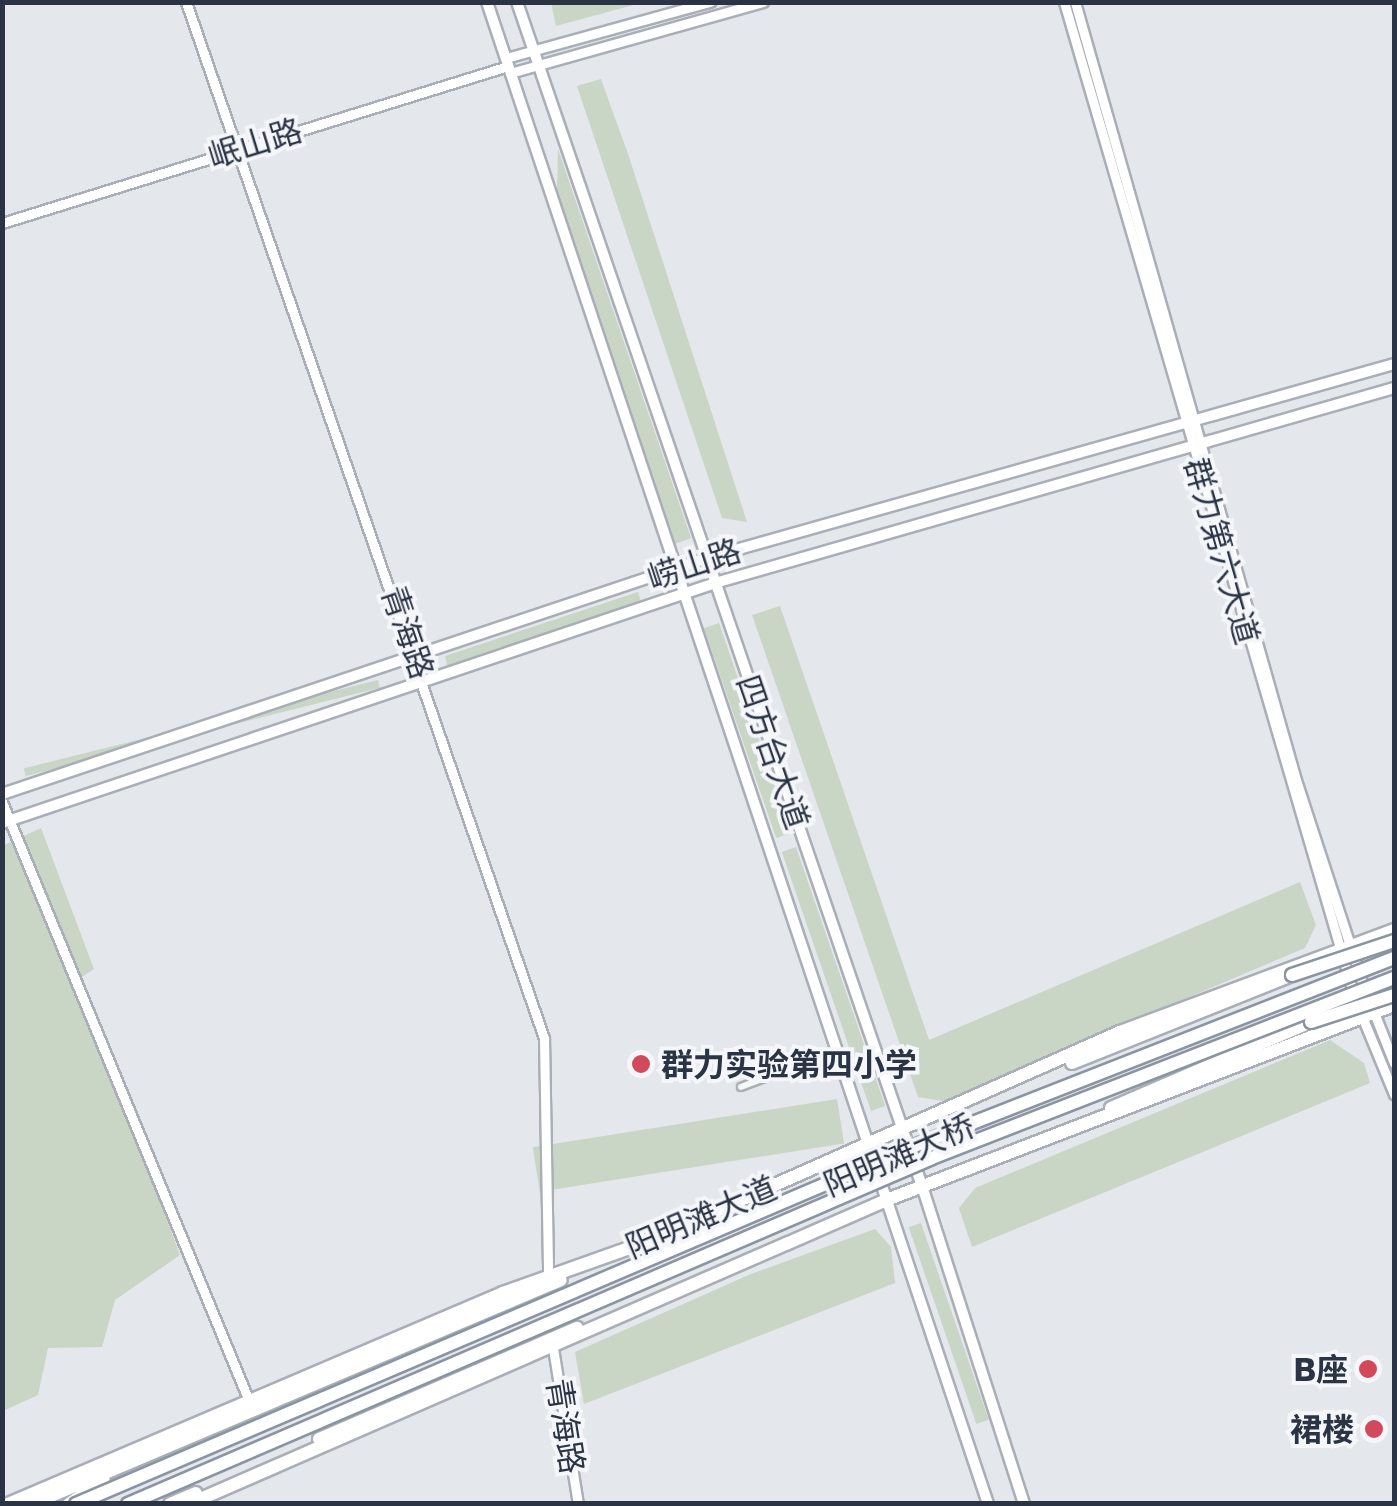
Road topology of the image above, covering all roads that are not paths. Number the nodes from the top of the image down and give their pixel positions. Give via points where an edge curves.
1 (186, 2) edge
2 (487, 2) edge
3 (517, 2) edge
4 (710, 2) edge
5 (763, 2) edge
6 (1064, 2) edge
7 (1075, 2) edge
8 (533, 50) junction
9 (538, 63) junction
10 (508, 66) junction
11 (240, 147) junction
12 (2, 223) edge
13 (1394, 364) edge
14 (1394, 388) edge
15 (1190, 422) junction
16 (1196, 444) junction
17 (706, 558) junction
18 (676, 569) junction
19 (715, 583) junction
20 (686, 596) junction
21 (417, 656) junction
22 (426, 685) junction
23 (2, 794) edge
24 (2, 802) edge
25 (6, 822) edge
26 (1394, 930) edge
27 (1394, 941) edge
28 (1342, 946) junction
29 (1394, 958) edge
30 (1394, 978) edge
31 (1394, 995) edge
32 (1394, 1005) edge
33 (1367, 1013) junction
34 (839, 1049) junction
35 (1394, 1063) edge
36 (741, 1087) dead end
37 (1394, 1094) edge
38 (985, 1096) junction
39 (1069, 1127) junction
40 (903, 1131) junction
41 (871, 1144) junction
42 (922, 1186) junction
43 (889, 1198) junction
44 (646, 1242) junction
45 (548, 1276) junction
46 (670, 1293) junction
47 (553, 1348) junction
48 (250, 1401) junction
49 (131, 1462) junction
50 (8, 1504) edge
51 (32, 1504) edge
52 (72, 1504) edge
53 (128, 1504) edge
54 (170, 1504) edge
55 (189, 1504) edge
56 (578, 1504) edge
57 (988, 1504) edge
58 (1024, 1504) edge

1 - 11 street, 青海路
2 - 10 main road, 四方台大道
3 - 8 main road, 四方台大道
4 - 8 street, 岷山路
5 - 9 street, 岷山路
6 - 15 street, 群力第六大道
7 - 15 street, 群力第六大道
8 - 9 main road, 四方台大道
8 - 10 street, 岷山路
9 - 10 street, 岷山路
9 - 17 main road, 四方台大道
10 - 11 street, 岷山路
10 - 18 main road, 四方台大道
11 - 12 street, 岷山路
11 - 21 street, 青海路
13 - 15 main road, 崂山路
14 - 16 main road, 崂山路
15 - 16 street, 群力第六大道
15 - 17 main road, 崂山路
16 - 19 main road, 崂山路
16 - 28 street, 群力第六大道
17 - 18 main road, 崂山路
17 - 19 main road, 四方台大道
18 - 20 main road, 四方台大道
18 - 21 main road, 崂山路
19 - 20 main road, 崂山路
19 - 40 main road, 四方台大道
20 - 22 main road, 崂山路
20 - 34 main road, 四方台大道
21 - 22 street, 青海路
21 - 23 main road, 崂山路
22 - 25 main road, 崂山路
22 - 45 street, 青海路 via 544,1038
24 - 25 street
25 - 48 street
26 - 28 highway, 阳明滩大道
27 - 38 highway, bridge
28 - 33 street, 群力第六大道
28 - 38 highway, 阳明滩大道 via 1120,1032
29 - 52 highway, 阳明滩大桥, bridge via 924,1142
30 - 53 highway, 阳明滩大桥, bridge via 932,1158
31 - 39 highway, bridge via 1311,1022
32 - 33 highway, 阳明滩大道
33 - 35 street, 群力第六大道
33 - 37 street, 群力第六大道
33 - 39 highway, 阳明滩大道 via 1148,1104
34 - 36 street
34 - 41 main road, 四方台大道
38 - 40 highway, 阳明滩大道
39 - 42 highway, 阳明滩大道
40 - 41 highway, 阳明滩大道
40 - 42 main road, 四方台大道
41 - 43 main road, 四方台大道
41 - 44 highway, 阳明滩大道
42 - 43 highway, 阳明滩大道
42 - 58 main road, 四方台大道
43 - 46 highway, 阳明滩大道
43 - 57 main road, 四方台大道
44 - 45 highway, 阳明滩大道
44 - 49 highway
45 - 48 highway, 阳明滩大道
46 - 47 highway, 阳明滩大道
46 - 54 highway
47 - 55 highway, 阳明滩大道
47 - 56 street, 青海路
48 - 50 highway, 阳明滩大道
49 - 51 highway
49 - 52 highway

